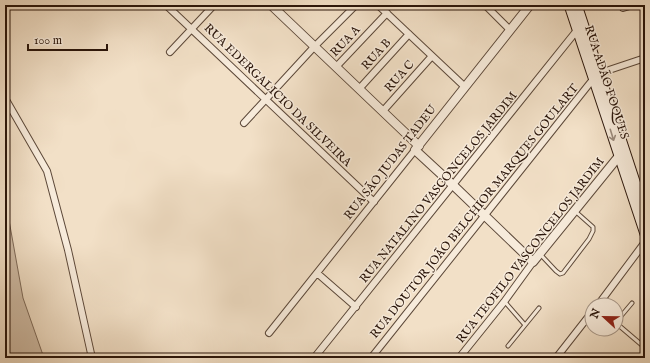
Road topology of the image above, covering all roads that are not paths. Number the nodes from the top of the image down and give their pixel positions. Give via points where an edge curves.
1 (166, 5) edge
2 (214, 5) edge
3 (271, 5) edge
4 (356, 5) edge
5 (378, 5) edge
6 (485, 5) edge
7 (530, 5) edge
8 (570, 5) edge
9 (577, 5) edge
10 (633, 5) edge
11 (623, 8) dead end
12 (387, 13) junction
13 (192, 29) junction
14 (578, 29) junction
15 (510, 30) junction
16 (409, 34) junction
17 (314, 47) junction
18 (170, 52) dead end
19 (432, 56) junction
20 (645, 58) edge
21 (336, 67) junction
22 (597, 76) junction
23 (465, 87) junction
24 (359, 89) junction
25 (5, 98) edge
26 (266, 100) junction
27 (383, 111) junction
28 (244, 123) dead end
29 (417, 148) junction
30 (619, 156) junction
31 (454, 186) junction
32 (374, 202) junction
33 (575, 211) junction
34 (645, 212) edge
35 (485, 215) junction
36 (645, 234) edge
37 (645, 242) edge
38 (540, 254) junction
39 (533, 262) junction
40 (317, 273) junction
41 (604, 297) edge
42 (504, 302) junction
43 (632, 303) dead end
44 (356, 307) junction
45 (539, 308) dead end
46 (624, 313) edge
47 (584, 322) edge
48 (525, 324) junction
49 (624, 330) edge
50 (269, 334) dead end
51 (508, 346) dead end
52 (92, 358) edge
53 (314, 358) edge
54 (371, 358) edge
55 (459, 358) edge
56 (556, 358) edge
57 (639, 358) edge

1 - 13 street, RUA EDERGALICIO DA SILVEIRA
2 - 13 street
3 - 17 street
4 - 17 street
5 - 12 street
6 - 15 street
7 - 15 street, RUA SÃO JUDAS TADEU
8 - 14 main road, RUA ADÃO FOQUES
9 - 22 main road, RUA ADÃO FOQUES
10 - 11 street
12 - 16 street
12 - 21 street, RUA A
13 - 18 street
13 - 26 street, RUA EDERGALICIO DA SILVEIRA
14 - 22 main road, RUA ADÃO FOQUES
14 - 31 street, RUA NATALINO VASCONCELOS JARDIM
15 - 23 street, RUA SÃO JUDAS TADEU
16 - 19 street
16 - 24 street, RUA B
17 - 21 street
17 - 26 street
19 - 23 street
19 - 27 street, RUA C
20 - 22 street
21 - 24 street
22 -> 30 main road, RUA ADÃO FOQUES
22 - 34 main road, RUA ADÃO FOQUES
22 - 35 street, RUA DOUTOR JOÃO BELCHIOR MARQUES GOULART
23 - 29 street, RUA SÃO JUDAS TADEU
24 - 27 street
25 - 52 street via 47,171
26 - 28 street
26 - 32 street, RUA EDERGALICIO DA SILVEIRA
27 - 29 street
29 - 31 street
29 - 32 street, RUA SÃO JUDAS TADEU
30 - 33 street, RUA TEOFILO VASCONCELOS JARDIM
30 - 36 main road, RUA ADÃO FOQUES
31 - 35 street
31 - 44 street, RUA NATALINO VASCONCELOS JARDIM
32 - 40 street, RUA SÃO JUDAS TADEU
33 - 38 street, RUA TEOFILO VASCONCELOS JARDIM
33 - 38 lane via 593,227 593,231 563,272 560,274 556,271
35 - 39 street
35 - 54 street, RUA DOUTOR JOÃO BELCHIOR MARQUES GOULART
37 - 41 street
38 - 39 street, RUA TEOFILO VASCONCELOS JARDIM
39 - 42 street, RUA TEOFILO VASCONCELOS JARDIM
40 - 44 street
40 - 50 street, RUA SÃO JUDAS TADEU
42 - 48 lane
42 - 55 street, RUA TEOFILO VASCONCELOS JARDIM
43 - 46 lane
44 - 53 street, RUA NATALINO VASCONCELOS JARDIM
45 - 48 lane
47 - 56 street
48 - 51 lane
49 - 57 lane via 643,346 644,352

